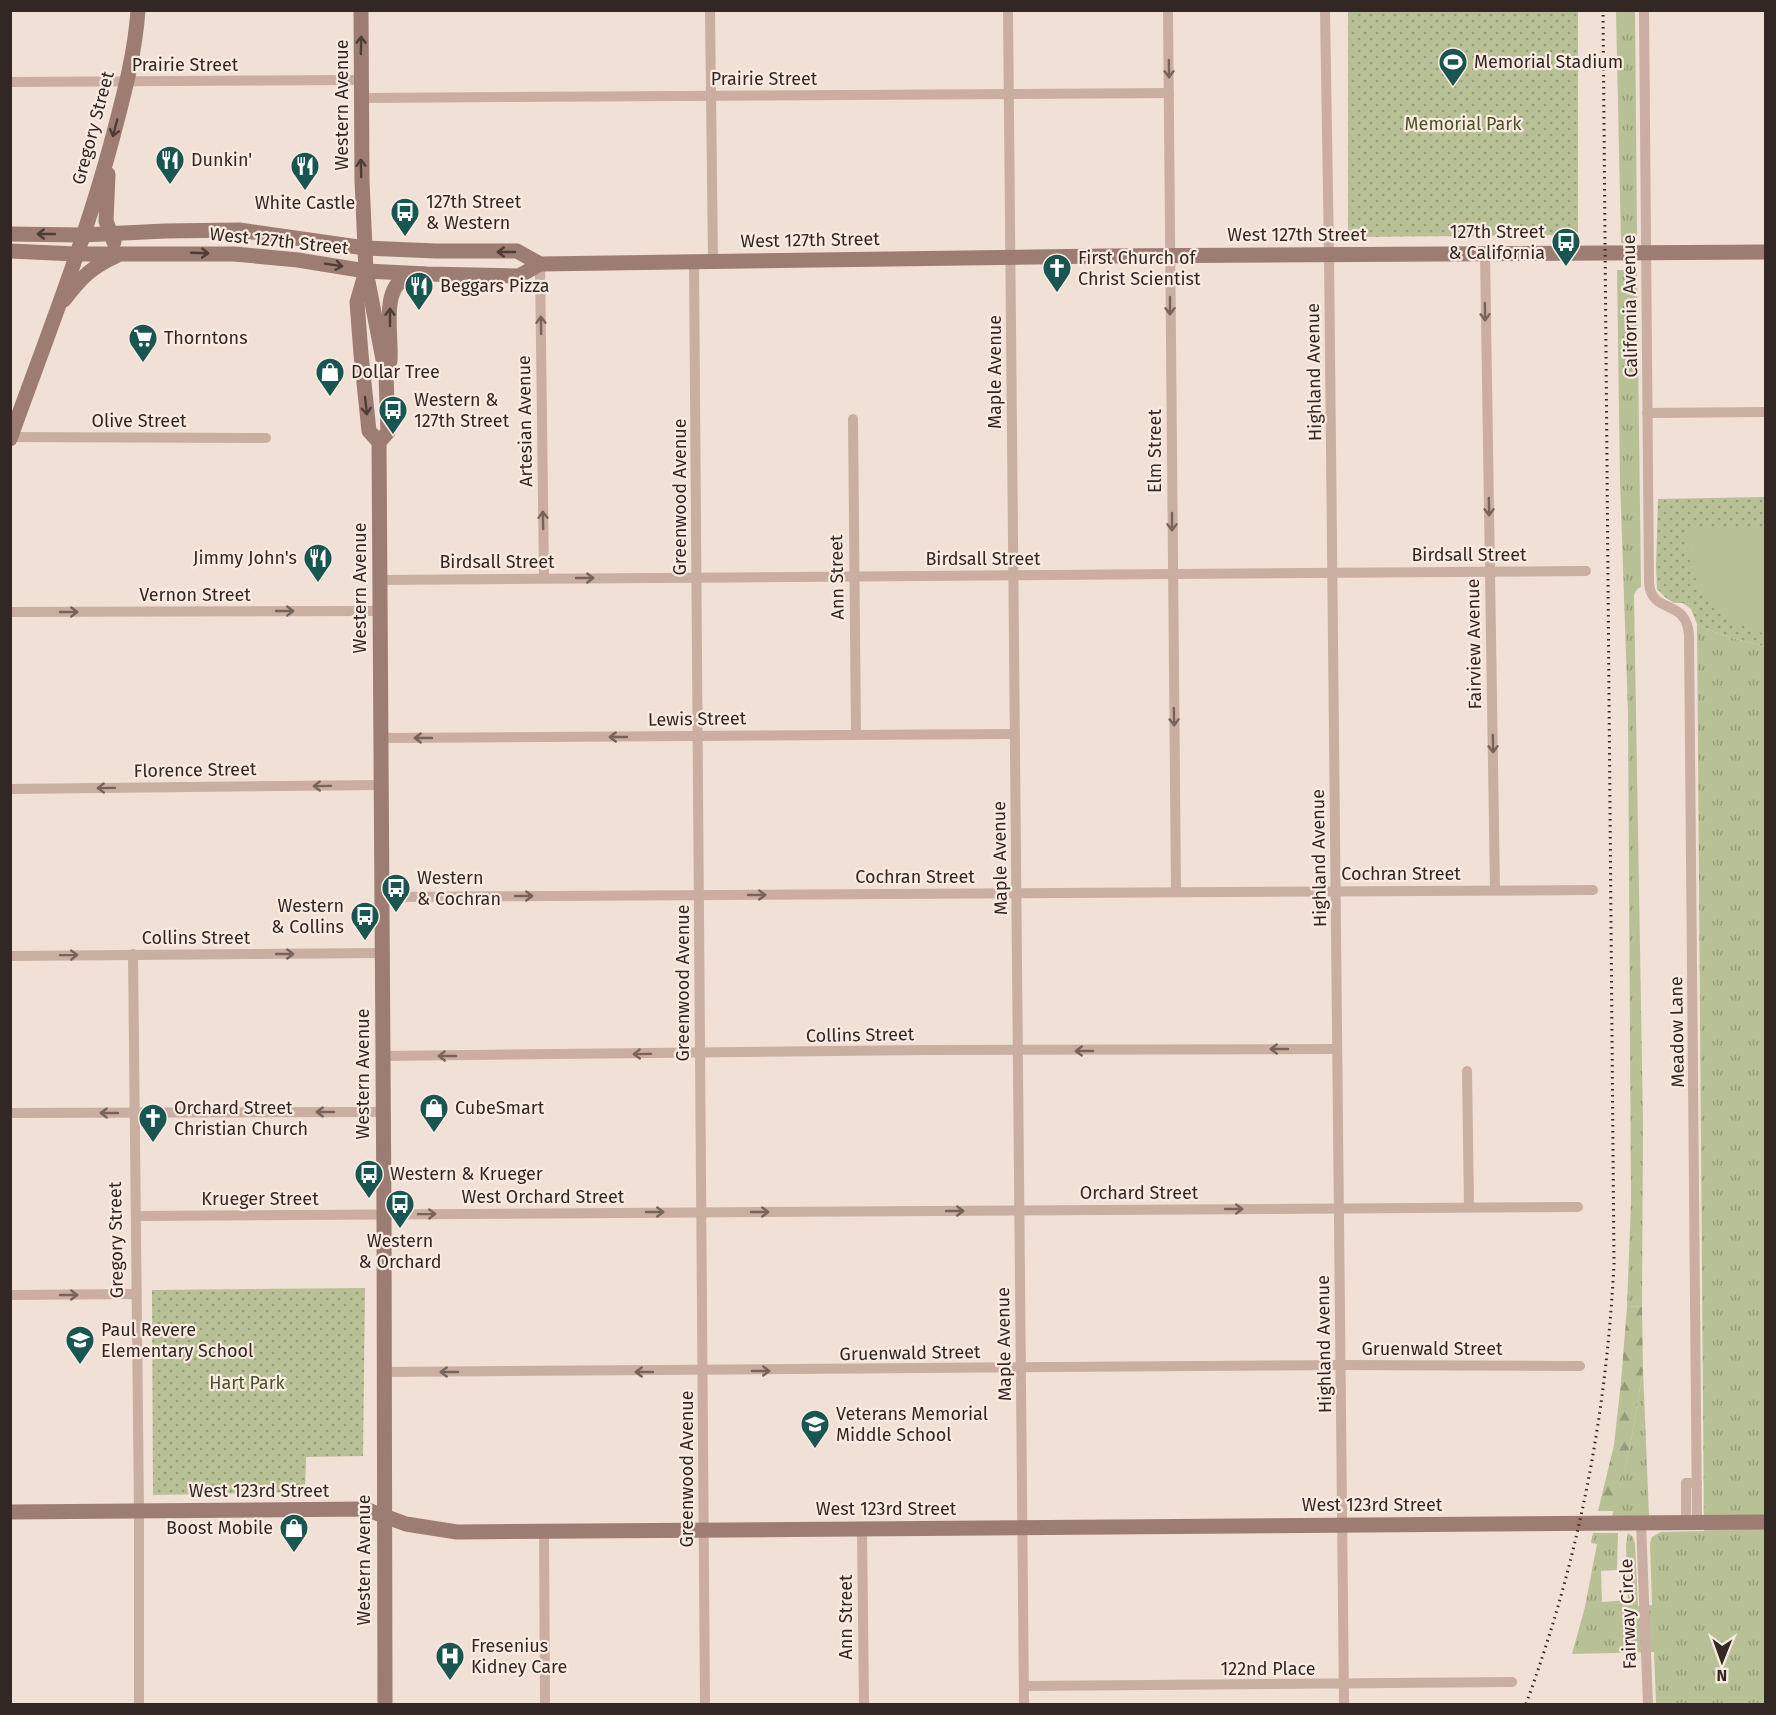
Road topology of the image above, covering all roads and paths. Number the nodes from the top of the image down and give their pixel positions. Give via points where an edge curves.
1 (138, 10) edge
2 (361, 10) edge
3 (710, 10) edge
4 (1008, 10) edge
5 (1168, 10) edge
6 (1325, 10) edge
7 (1644, 10) edge
8 (360, 80) junction
9 (10, 82) edge
10 (127, 82) junction
11 (1169, 93) junction
12 (1009, 94) junction
13 (711, 96) junction
14 (360, 98) junction
15 (108, 153) junction
16 (10, 234) edge
17 (110, 234) junction
18 (82, 235) junction
19 (366, 248) junction
20 (10, 251) edge
21 (1646, 252) junction
22 (1766, 252) edge
23 (76, 254) junction
24 (121, 254) junction
25 (1485, 254) junction
26 (1329, 255) junction
27 (1170, 256) junction
28 (1011, 257) junction
29 (713, 261) junction
30 (694, 262) junction
31 (540, 264) junction
32 (366, 271) junction
33 (427, 274) junction
34 (55, 312) junction
35 (386, 375) junction
36 (1766, 412) edge
37 (1647, 413) junction
38 (853, 419) dead end
39 (11, 438) edge
40 (266, 438) dead end
41 (379, 442) junction
42 (1586, 571) dead end
43 (1490, 572) junction
44 (1333, 573) junction
45 (1172, 574) junction
46 (1013, 575) junction
47 (854, 576) junction
48 (697, 577) junction
49 (544, 578) junction
50 (379, 580) junction
51 (1655, 599) joint
52 (379, 610) junction
53 (10, 612) edge
54 (1014, 734) junction
55 (856, 735) junction
56 (698, 736) junction
57 (380, 738) junction
58 (381, 785) junction
59 (10, 789) edge
60 (1495, 890) junction
61 (1593, 890) dead end
62 (1336, 891) junction
63 (1176, 892) junction
64 (1017, 893) junction
65 (699, 895) junction
66 (382, 897) junction
67 (382, 953) junction
68 (133, 954) junction
69 (10, 956) edge
70 (1337, 1049) junction
71 (1018, 1051) junction
72 (700, 1054) junction
73 (383, 1056) junction
74 (1467, 1071) dead end
75 (134, 1112) junction
76 (383, 1112) junction
77 (10, 1113) edge
78 (1578, 1206) dead end
79 (1469, 1207) junction
80 (1339, 1208) junction
81 (1018, 1210) junction
82 (701, 1212) junction
83 (384, 1215) junction
84 (136, 1216) junction
85 (136, 1294) junction
86 (10, 1295) edge
87 (1340, 1365) junction
88 (1580, 1366) dead end
89 (1020, 1369) junction
90 (702, 1371) junction
91 (384, 1372) junction
92 (139, 1511) junction
93 (10, 1512) edge
94 (383, 1516) junction
95 (1766, 1522) edge
96 (1641, 1523) junction
97 (1692, 1523) junction
98 (1342, 1525) junction
99 (1023, 1527) junction
100 (862, 1529) junction
101 (704, 1530) junction
102 (544, 1531) junction
103 (1512, 1682) dead end
104 (1344, 1685) junction
105 (1024, 1686) junction
106 (139, 1704) edge
107 (385, 1704) edge
108 (545, 1704) edge
109 (705, 1704) edge
110 (864, 1704) edge
111 (1024, 1704) edge
112 (1344, 1704) edge
113 (1648, 1704) edge

1 - 10 main road, Gregory Street
8 -> 2 main road, Western Avenue
3 - 13 street
4 - 12 street, Maple Avenue
5 -> 11 street, Elm Street
6 - 26 street, Highland Avenue
7 - 21 street, California Avenue
8 - 10 street, Prairie Street
8 - 14 main road, Western Avenue
9 - 10 street, Prairie Street
10 -> 15 main road, Gregory Street
11 - 12 street, Prairie Street
11 - 27 street, Elm Street
12 - 13 street, Prairie Street
12 - 28 street, Maple Avenue
13 - 14 street, Prairie Street
13 - 29 street
19 -> 14 main road, Western Avenue
15 - 17 main road via 106,221
15 - 18 main road, Gregory Street
18 -> 16 main road, West 127th Street
17 - 18 main road, West 127th Street
17 - 19 main road, West 127th Street via 239,230
17 - 24 main road
18 - 23 main road, Gregory Street
31 -> 19 main road, West 127th Street via 517,251
19 - 32 main road, Western Avenue
20 - 23 main road, West 127th Street
21 - 22 main road, West 127th Street
21 - 25 main road, West 127th Street
21 - 37 street, California Avenue
23 - 24 main road, West 127th Street
23 - 34 main road, Gregory Street
24 -> 32 main road, West 127th Street via 234,254
24 - 34 main road via 95,266
25 - 26 main road, West 127th Street
25 -> 43 street, Fairview Avenue
26 - 27 main road, West 127th Street
26 - 44 street, Highland Avenue
27 - 28 main road, West 127th Street
27 -> 45 street, Elm Street
28 - 29 main road, West 127th Street
28 - 46 street, Maple Avenue
29 - 30 main road, West 127th Street
30 - 31 main road, West 127th Street
30 - 48 street, Greenwood Avenue
31 - 33 main road, West 127th Street via 519,276
49 -> 31 street, Artesian Avenue
32 - 33 main road, West 127th Street
32 - 35 main road, Western Avenue
32 -> 41 main road, Western Avenue via 357,302 369,431
35 -> 33 main road via 391,360 392,291 403,280
34 - 39 main road, Gregory Street
35 - 41 main road, Western Avenue via 388,432
36 - 37 street
37 - 51 street, California Avenue via 1649,583
38 - 47 street, Ann Street
39 - 40 street, Olive Street
41 - 50 main road, Western Avenue
42 - 43 street, Birdsall Street
43 - 44 street, Birdsall Street
43 -> 60 street, Fairview Avenue
44 - 45 street, Birdsall Street
44 - 62 street, Highland Avenue
45 - 46 street, Birdsall Street
45 -> 63 street, Elm Street
46 - 47 street, Birdsall Street
46 - 54 street, Maple Avenue
47 - 48 street, Birdsall Street
47 - 55 street, Ann Street
49 -> 48 street, Birdsall Street
48 - 56 street, Greenwood Avenue
49 - 50 street, Birdsall Street
50 - 52 main road, Western Avenue
51 - 97 street, Meadow Lane via 1684,616 1689,635
53 -> 52 street, Vernon Street
52 - 57 main road, Western Avenue
54 - 55 street, Lewis Street
54 - 64 street, Maple Avenue
55 - 56 street, Lewis Street
56 -> 57 street, Lewis Street
56 - 65 street, Greenwood Avenue
57 - 58 main road, Western Avenue
58 -> 59 street, Florence Street
58 - 66 main road, Western Avenue
60 - 61 street, Cochran Street
60 - 62 street, Cochran Street
62 - 63 street, Cochran Street
62 - 70 street, Highland Avenue
63 - 64 street, Cochran Street
65 -> 64 street, Cochran Street
64 - 71 street, Maple Avenue
66 -> 65 street, Cochran Street
65 - 72 street, Greenwood Avenue
66 - 67 main road, Western Avenue
68 -> 67 street, Collins Street
67 - 73 main road, Western Avenue
69 -> 68 street, Collins Street
68 - 75 street, Gregory Street
70 -> 71 street, Collins Street
70 - 80 street, Highland Avenue
71 - 72 street, Collins Street
71 - 81 street, Maple Avenue
72 -> 73 street, Collins Street
72 - 82 street, Greenwood Avenue
73 - 76 main road, Western Avenue
74 - 79 street
76 -> 75 street
75 -> 77 street
75 - 84 street, Gregory Street
76 - 83 main road, Western Avenue
78 - 79 street, Orchard Street
79 - 80 street, Orchard Street
81 -> 80 street, Orchard Street
80 - 87 street, Highland Avenue
82 -> 81 street, Orchard Street
81 - 89 street, Maple Avenue
83 -> 82 street, West Orchard Street
82 - 90 street, Greenwood Avenue
83 - 84 street, Krueger Street
83 - 91 main road, Western Avenue
84 - 85 street, Gregory Street
86 -> 85 street
85 - 92 street, Gregory Street
87 - 88 street, Gruenwald Street
87 - 89 street, Gruenwald Street
87 - 98 street, Highland Avenue
90 -> 89 street, Gruenwald Street
89 - 99 street, Maple Avenue
90 -> 91 street, Gruenwald Street
90 - 101 street, Greenwood Avenue
91 - 94 main road, Western Avenue
92 - 93 main road, West 123rd Street
92 - 94 main road, West 123rd Street via 365,1509
92 - 106 street, Gregory Street
94 - 102 main road, West 123rd Street via 406,1524 458,1532
94 - 107 main road, Western Avenue
95 - 97 main road, West 123rd Street
96 - 97 main road, West 123rd Street
96 - 98 main road, West 123rd Street
96 - 113 street, Fairway Circle
98 - 99 main road, West 123rd Street
98 - 104 street, Highland Avenue
99 - 100 main road, West 123rd Street
99 - 105 street, Maple Avenue
100 - 101 main road, West 123rd Street
100 - 110 street, Ann Street
101 - 102 main road, West 123rd Street
101 - 109 street, Greenwood Avenue
102 - 108 street
103 - 104 street, 122nd Place
104 - 105 street, 122nd Place
104 - 112 street, Highland Avenue
105 - 111 street, Maple Avenue

